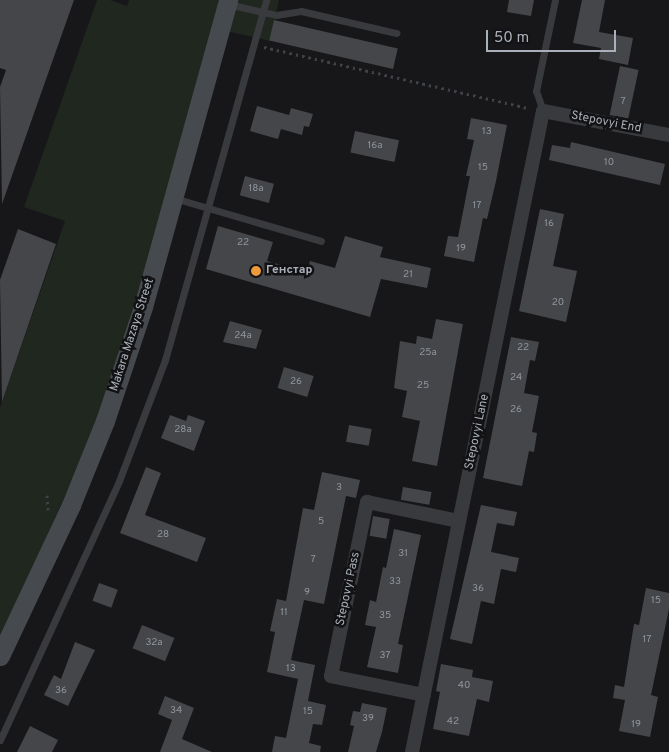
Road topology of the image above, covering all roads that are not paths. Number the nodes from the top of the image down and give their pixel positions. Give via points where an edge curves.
1 (266, 0) edge
2 (555, 0) edge
3 (228, 2) edge
4 (264, 12) junction
5 (396, 33) dead end
6 (543, 111) junction
7 (669, 135) edge
8 (173, 198) junction
9 (209, 208) junction
10 (321, 241) dead end
11 (460, 521) junction
12 (0, 656) edge
13 (424, 695) junction
14 (0, 740) edge
15 (412, 752) edge

1 - 4 lane
2 - 6 lane via 536,91
3 - 4 lane
3 - 8 main road, Makara Mazaya Street
4 - 5 lane via 301,11
4 - 9 lane
6 - 7 street, Stepovyi End
6 - 11 street, Stepovyi Lane
8 - 9 lane
8 - 12 main road, Makara Mazaya Street via 143,307 105,421 68,511
9 - 10 lane
9 - 14 lane via 165,360 119,481
11 - 13 street, Stepovyi Lane
11 - 13 street, Stepovyi Pass via 367,502 331,676
13 - 15 street, Stepovyi Lane

